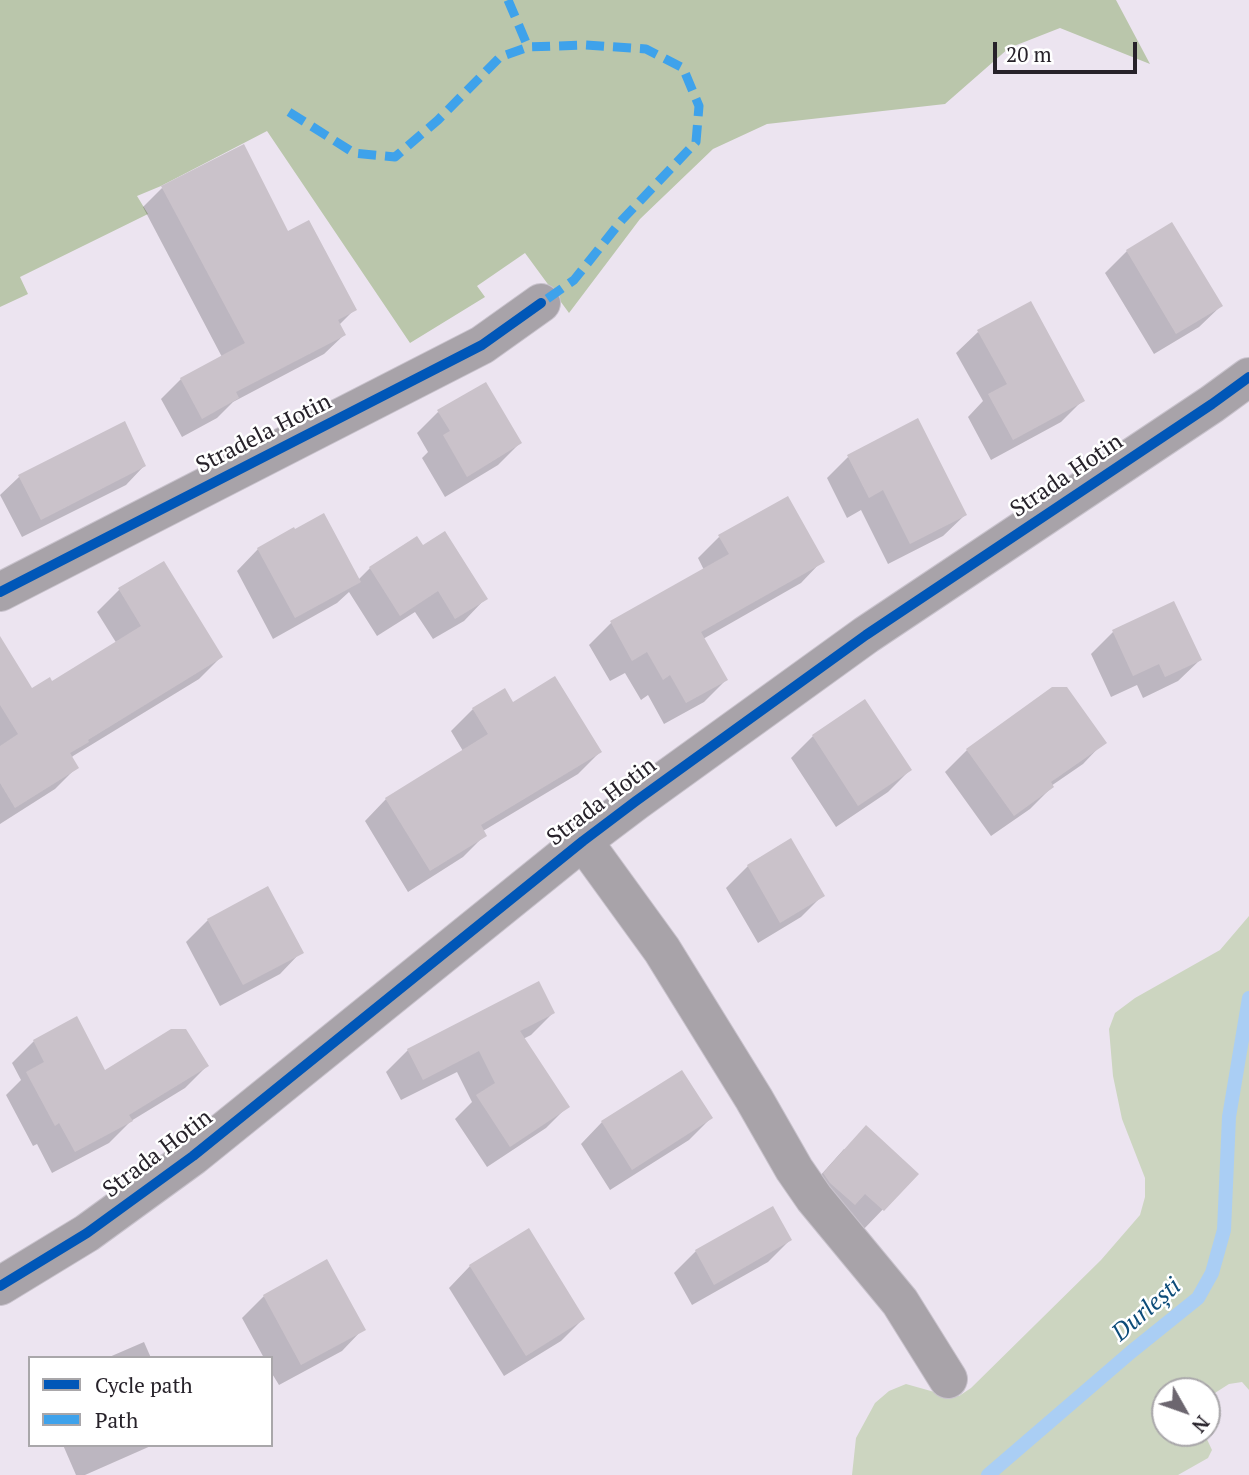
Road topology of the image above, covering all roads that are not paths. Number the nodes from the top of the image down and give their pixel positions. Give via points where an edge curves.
1 (541, 303) dead end
2 (1249, 377) edge
3 (0, 592) edge
4 (583, 841) junction
5 (0, 1286) edge
6 (948, 1379) dead end

1 - 3 street, Stradela Hotin via 482,345
2 - 4 street, Strada Hotin via 866,635
4 - 5 street, Strada Hotin via 193,1156 87,1233
4 - 6 street, Strada Hotin via 662,950 794,1169 900,1302

